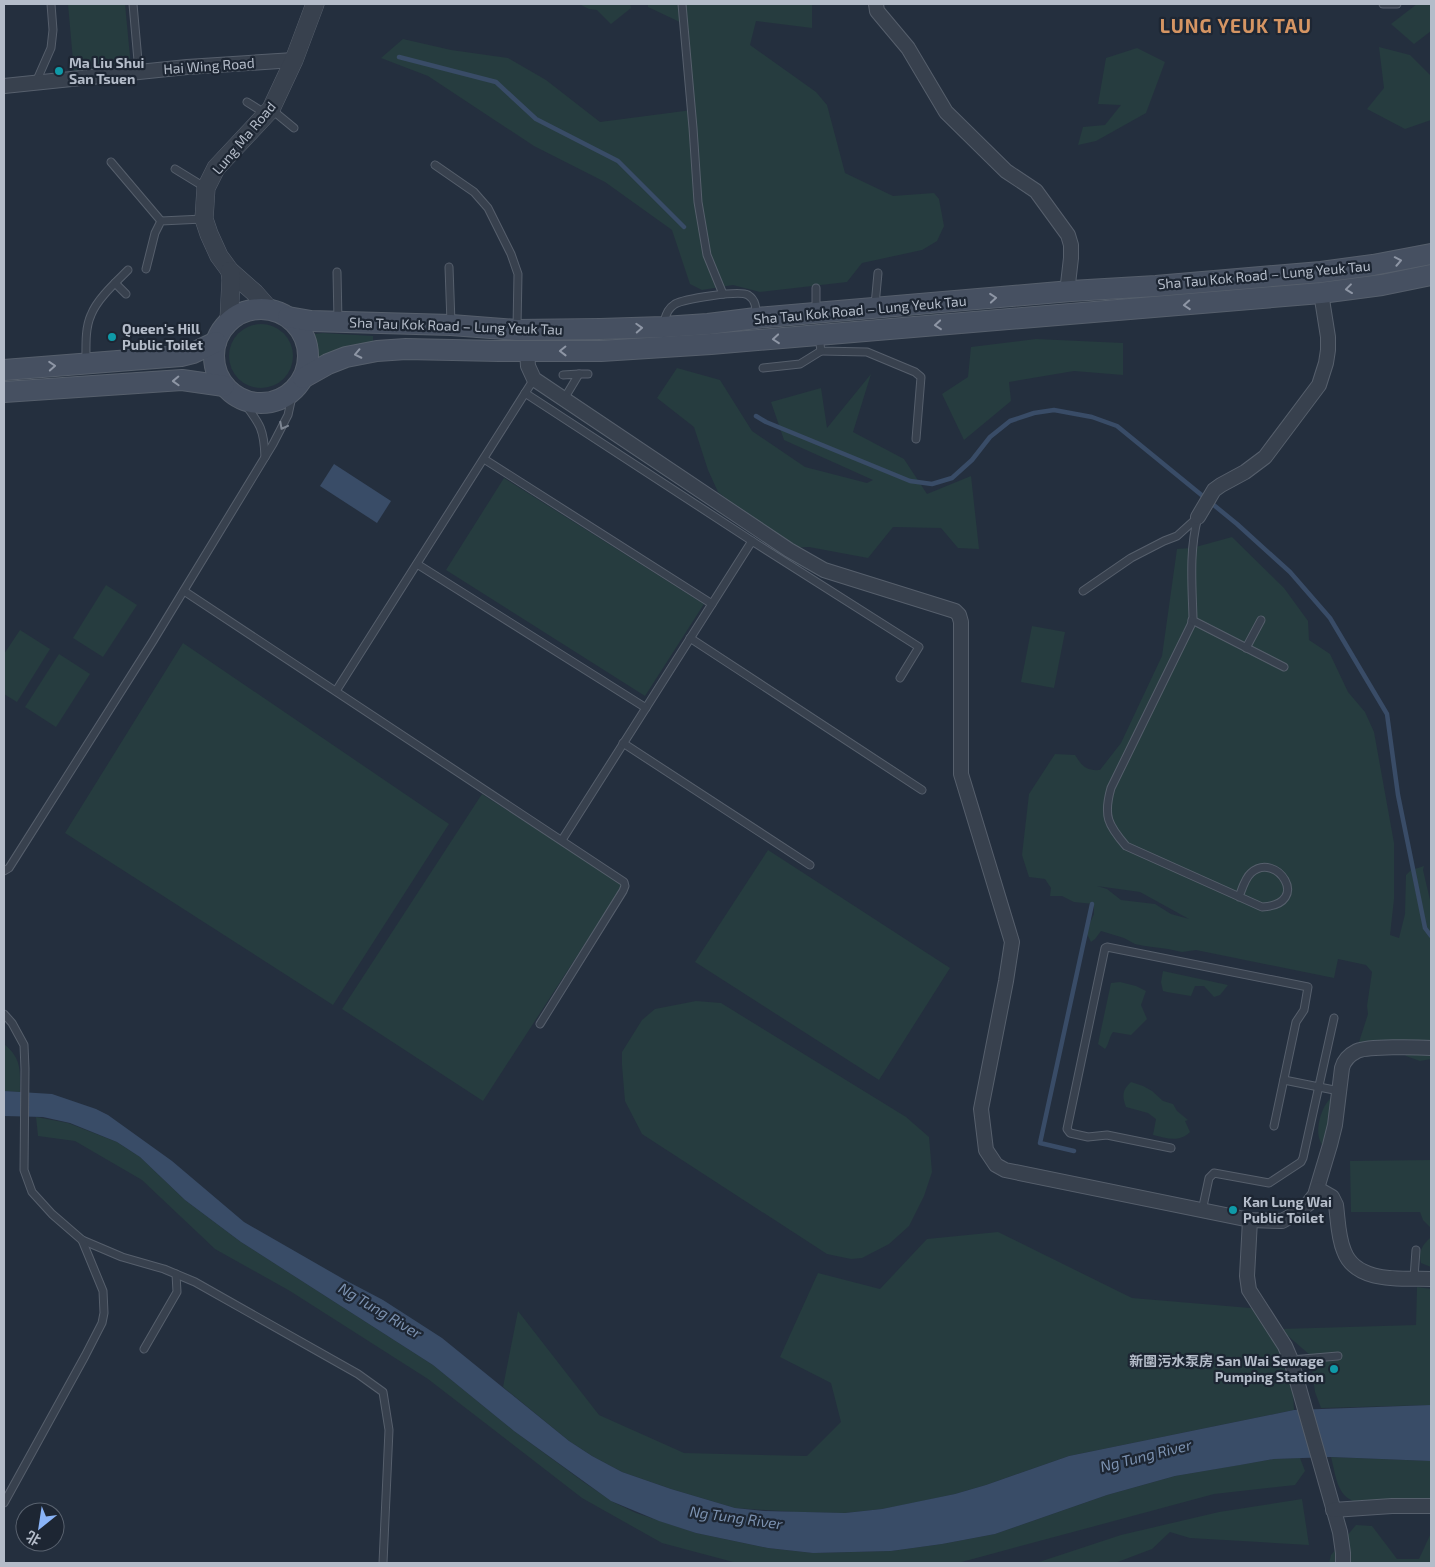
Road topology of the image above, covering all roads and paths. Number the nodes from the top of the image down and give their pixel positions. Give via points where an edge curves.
1 (51, 4) edge
2 (133, 4) edge
3 (315, 4) edge
4 (682, 4) edge
5 (876, 4) edge
6 (1383, 4) edge
7 (1397, 4) edge
8 (294, 60) junction
9 (139, 72) junction
10 (36, 82) junction
11 (4, 86) edge
12 (247, 102) dead end
13 (269, 112) junction
14 (294, 128) dead end
15 (111, 162) dead end
16 (435, 165) dead end
17 (175, 169) dead end
18 (206, 188) junction
19 (204, 219) junction
20 (162, 221) junction
21 (1431, 254) edge
22 (449, 267) dead end
23 (146, 269) dead end
24 (128, 270) dead end
25 (230, 272) junction
26 (337, 272) dead end
27 (878, 272) dead end
28 (1431, 275) edge
29 (115, 283) junction
30 (816, 288) dead end
31 (1071, 291) junction
32 (1321, 293) junction
33 (126, 294) dead end
34 (723, 294) junction
35 (875, 308) junction
36 (279, 313) junction
37 (816, 313) junction
38 (756, 318) junction
39 (229, 321) junction
40 (338, 322) junction
41 (451, 325) junction
42 (663, 327) junction
43 (517, 330) junction
44 (216, 342) junction
45 (820, 344) junction
46 (527, 351) junction
47 (86, 364) junction
48 (763, 368) dead end
49 (4, 370) edge
50 (578, 374) junction
51 (588, 374) dead end
52 (563, 375) dead end
53 (534, 379) junction
54 (298, 385) junction
55 (224, 386) junction
56 (4, 392) edge
57 (525, 393) junction
58 (564, 399) junction
59 (242, 400) junction
60 (916, 439) dead end
61 (265, 457) junction
62 (484, 459) junction
63 (1198, 517) junction
64 (752, 542) junction
65 (417, 564) junction
66 (184, 591) junction
67 (1083, 591) dead end
68 (712, 604) junction
69 (1192, 620) junction
70 (1261, 620) dead end
71 (690, 638) junction
72 (1246, 648) junction
73 (1284, 667) dead end
74 (900, 678) dead end
75 (336, 691) junction
76 (646, 708) junction
77 (623, 743) junction
78 (922, 790) dead end
79 (562, 840) junction
80 (810, 865) dead end
81 (4, 871) edge
82 (1239, 897) junction
83 (4, 1014) edge
84 (1334, 1018) dead end
85 (540, 1024) dead end
86 (1431, 1048) edge
87 (1284, 1080) junction
88 (1318, 1086) junction
89 (1339, 1091) junction
90 (1274, 1126) dead end
91 (1171, 1148) dead end
92 (1318, 1189) junction
93 (1202, 1211) junction
94 (1250, 1220) junction
95 (82, 1240) junction
96 (1416, 1250) dead end
97 (176, 1274) junction
98 (1414, 1278) junction
99 (1431, 1279) edge
100 (144, 1350) dead end
101 (1338, 1356) dead end
102 (1291, 1360) junction
103 (4, 1502) edge
104 (1332, 1504) junction
105 (1431, 1506) edge
106 (383, 1563) edge
107 (1342, 1563) edge

1 - 10 lane via 51,48
2 - 9 lane
3 - 8 street, Lung Ma Road
4 - 34 lane via 698,202 707,255
5 - 31 street via 877,11 908,48 946,112 1006,171 1036,191 1068,235 1071,258 1068,284
6 - 7 lane
8 - 9 street, Hai Wing Road
8 - 13 street, Lung Ma Road
9 - 10 street, Hai Wing Road
10 - 11 street, Hai Wing Road
12 - 13 lane
13 - 14 lane
13 - 18 street, Lung Ma Road via 216,168
15 - 20 lane
16 - 43 lane via 483,202 511,254 518,274
17 - 18 lane
18 - 19 street, Lung Ma Road
19 - 20 lane
19 - 25 street, Lung Ma Road
20 - 23 lane via 155,233
31 -> 21 main road, Sha Tau Kok Road – Lung Yeuk Tau via 1322,272
22 - 41 lane
24 - 29 lane
25 - 36 street, Lung Ma Road
25 - 39 street
26 - 40 lane
27 - 35 lane
28 -> 32 main road, Sha Tau Kok Road – Lung Yeuk Tau
29 - 33 lane
29 - 47 lane via 91,312
30 - 37 lane
35 -> 31 main road, Sha Tau Kok Road – Lung Yeuk Tau
32 -> 45 main road, Sha Tau Kok Road – Lung Yeuk Tau
32 - 63 street via 1328,350 1319,385 1265,457 1214,490
34 - 38 lane via 748,295 756,306
34 - 42 lane via 675,304 668,311
35 - 37 main road, Sha Tau Kok Road – Lung Yeuk Tau
36 - 39 main road, Sha Tau Kok Road – Lung Yeuk Tau via 250,310
36 - 40 main road, Sha Tau Kok Road – Lung Yeuk Tau via 311,321
36 - 54 main road via 299,328 306,342 308,358
37 - 38 main road, Sha Tau Kok Road – Lung Yeuk Tau
38 - 42 main road, Sha Tau Kok Road – Lung Yeuk Tau
39 - 44 main road
40 - 41 main road, Sha Tau Kok Road – Lung Yeuk Tau
41 - 43 main road, Sha Tau Kok Road – Lung Yeuk Tau
43 -> 42 main road, Sha Tau Kok Road – Lung Yeuk Tau
44 - 47 main road via 182,356
44 - 55 main road via 214,365
45 -> 46 main road, Sha Tau Kok Road – Lung Yeuk Tau
45 - 48 lane via 800,364
45 - 60 lane via 867,352 921,377
46 - 53 street via 528,366
46 -> 54 main road, Sha Tau Kok Road – Lung Yeuk Tau via 377,351 328,364
49 -> 47 main road
50 - 51 lane
50 - 52 lane
50 - 58 lane
53 - 57 lane
53 - 58 street
54 - 59 main road, Sha Tau Kok Road – Lung Yeuk Tau via 282,399 269,403
54 -> 61 lane via 288,415
55 -> 56 main road via 182,380
55 - 59 main road
57 - 62 lane
57 - 64 lane
58 - 93 street via 789,550 824,570 958,615 961,622 961,774 1012,942 981,1108 986,1150 996,1165 1005,1170
59 - 61 lane via 262,428
61 - 66 lane
62 - 65 lane
62 - 68 lane
63 - 67 lane via 1177,536 1131,558
63 - 69 lane via 1192,548
64 - 68 lane
64 - 74 lane via 919,647
65 - 75 lane
65 - 76 lane
66 - 75 lane
66 - 81 lane via 9,868
68 - 71 lane
69 - 72 lane
69 - 82 lane via 1111,788 1106,805 1107,816 1114,832 1126,846
70 - 72 lane
71 - 76 lane
71 - 78 lane
72 - 73 lane
75 - 79 lane
76 - 77 lane
77 - 79 lane
77 - 80 lane
79 - 85 lane via 621,878 625,886
82 - 82 lane via 1254,870 1272,868 1287,882 1288,891 1274,907 1262,907
83 - 95 lane via 24,1045 24,1170 32,1192
84 - 88 lane
86 - 89 street via 1357,1051 1344,1062
87 - 88 lane
87 - 90 lane
87 - 91 lane via 1296,1022 1304,1010 1306,986 1105,948 1068,1131 1088,1137 1107,1135
88 - 89 lane
88 - 93 lane via 1301,1162 1269,1183 1214,1173
89 - 92 street via 1335,1125
92 - 94 street via 1308,1204 1282,1221
92 - 98 street via 1332,1197 1336,1205 1344,1253 1351,1263 1368,1275
93 - 94 street
94 - 102 street via 1249,1290
95 - 97 lane
95 - 103 lane via 102,1291 102,1323
96 - 98 lane
97 - 100 lane via 177,1292
97 - 106 lane via 196,1282 341,1364 383,1392 389,1430
98 - 99 street
101 - 102 lane
102 - 104 street
104 - 105 street
104 - 107 street via 1342,1546

